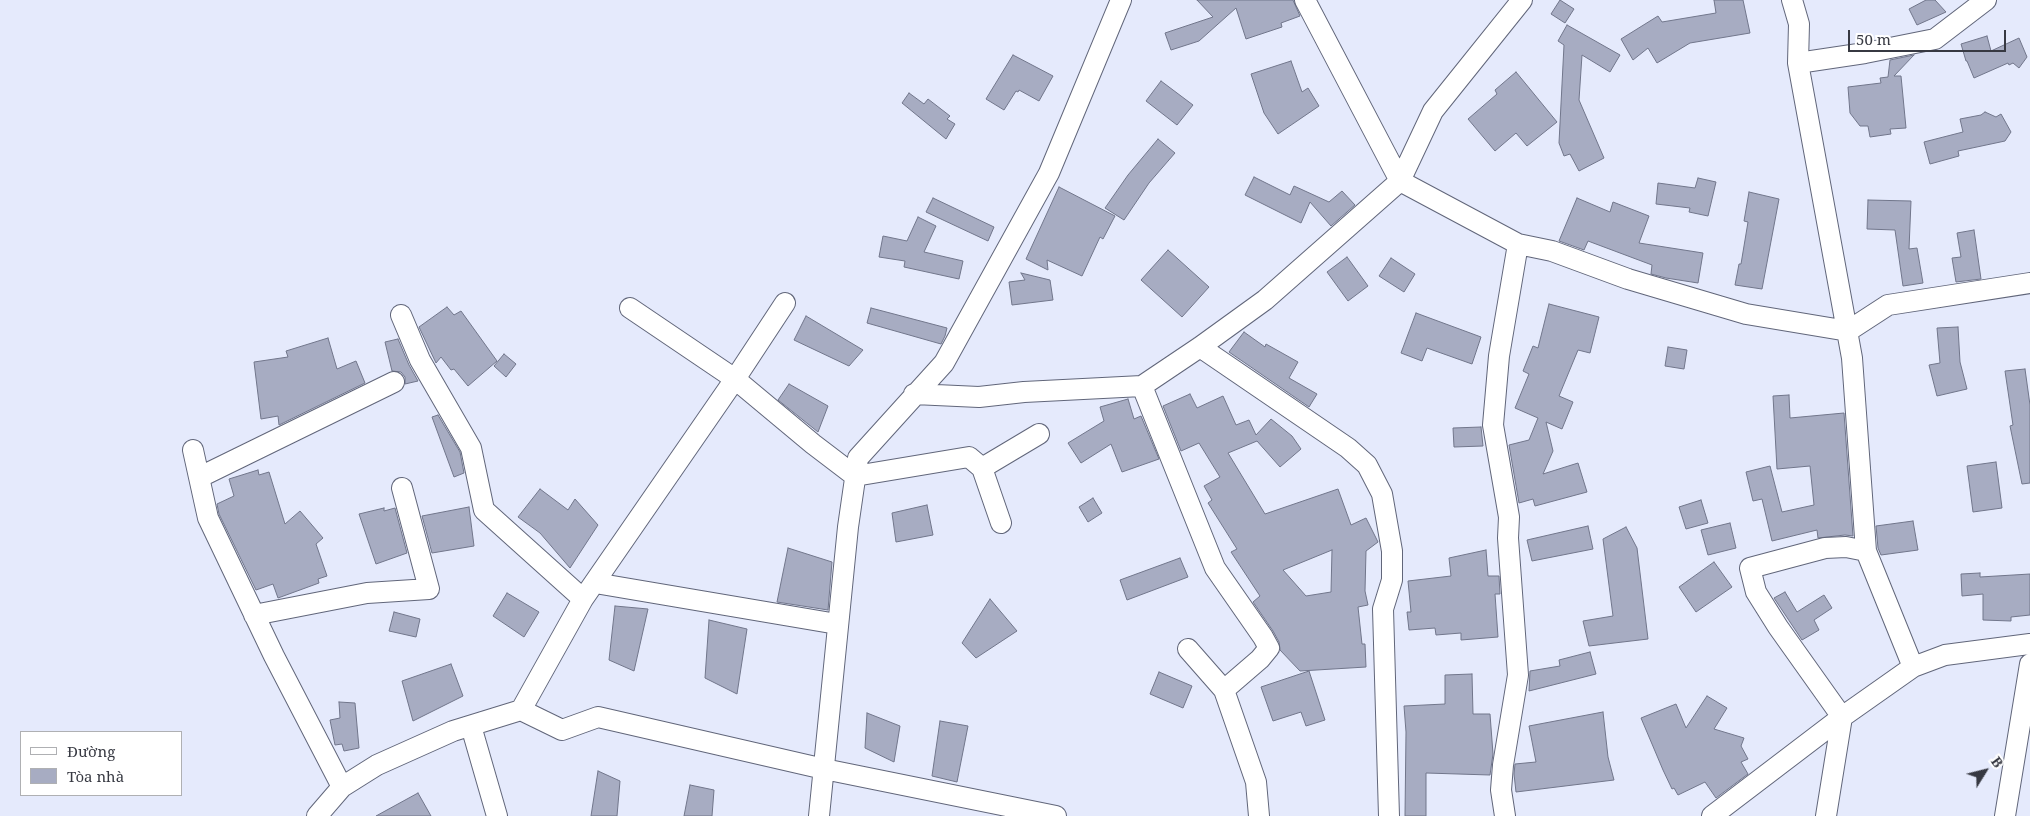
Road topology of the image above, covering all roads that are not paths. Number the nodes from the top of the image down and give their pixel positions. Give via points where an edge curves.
1 (1121, 0) edge
2 (1305, 0) edge
3 (1522, 0) edge
4 (1792, 0) edge
5 (1986, 0) edge
6 (1798, 63) junction
7 (1400, 181) junction
8 (1518, 244) junction
9 (2030, 284) edge
10 (785, 303) dead end
11 (630, 308) dead end
12 (401, 315) dead end
13 (1848, 331) junction
14 (1200, 347) junction
15 (735, 379) junction
16 (394, 382) dead end
17 (1142, 386) junction
18 (914, 394) junction
19 (1038, 434) dead end
20 (193, 450) dead end
21 (982, 468) junction
22 (855, 476) junction
23 (200, 477) junction
24 (402, 488) dead end
25 (1001, 523) dead end
26 (1866, 551) junction
27 (595, 583) junction
28 (583, 599) junction
29 (254, 615) junction
30 (837, 624) junction
31 (2030, 644) edge
32 (1188, 649) dead end
33 (2030, 664) edge
34 (1913, 667) junction
35 (1224, 690) junction
36 (521, 710) junction
37 (1842, 718) junction
38 (471, 726) junction
39 (824, 769) junction
40 (342, 787) junction
41 (317, 816) edge
42 (496, 816) edge
43 (818, 816) edge
44 (1056, 816) edge
45 (1259, 816) edge
46 (1390, 816) edge
47 (1505, 816) edge
48 (1712, 816) edge
49 (1826, 816) edge
50 (2005, 816) edge

1 - 18 street via 1048,173 944,363
2 - 7 street
3 - 7 street via 1433,111
4 - 6 street via 1799,24
5 - 6 street via 1935,39 1865,54
6 - 13 street
7 - 8 street
7 - 14 street via 1265,300
8 - 13 street via 1552,251 1628,279 1746,314
8 - 47 street via 1499,356 1493,425 1509,518 1518,675 1503,765 1501,790
9 - 13 street via 1888,305
10 - 15 street
11 - 15 street
12 - 28 street via 420,360 471,448 484,510
13 - 26 street
14 - 17 street
14 - 46 street via 1348,448 1366,465 1382,494 1392,551 1392,580 1383,609
15 - 22 street
15 - 27 street
16 - 23 street
17 - 18 street via 979,397
17 - 35 street via 1215,568 1269,648
18 - 22 street via 858,458
19 - 21 street
20 - 23 street
21 - 22 street via 970,457
21 - 25 street
22 - 30 street
23 - 29 street via 208,518
24 - 29 street via 429,589 367,593
26 - 34 street
26 - 37 street via 1846,547 1825,548 1750,568 1756,592
27 - 28 street
27 - 30 street
28 - 36 street
29 - 40 street
30 - 39 street
31 - 34 street via 1945,655
32 - 35 street
33 - 50 street
34 - 37 street
35 - 45 street via 1256,782
36 - 38 street
36 - 39 street via 562,730 598,717
37 - 48 street
37 - 49 street
38 - 40 street via 378,765
38 - 42 street
39 - 43 street
39 - 44 street
40 - 41 street

